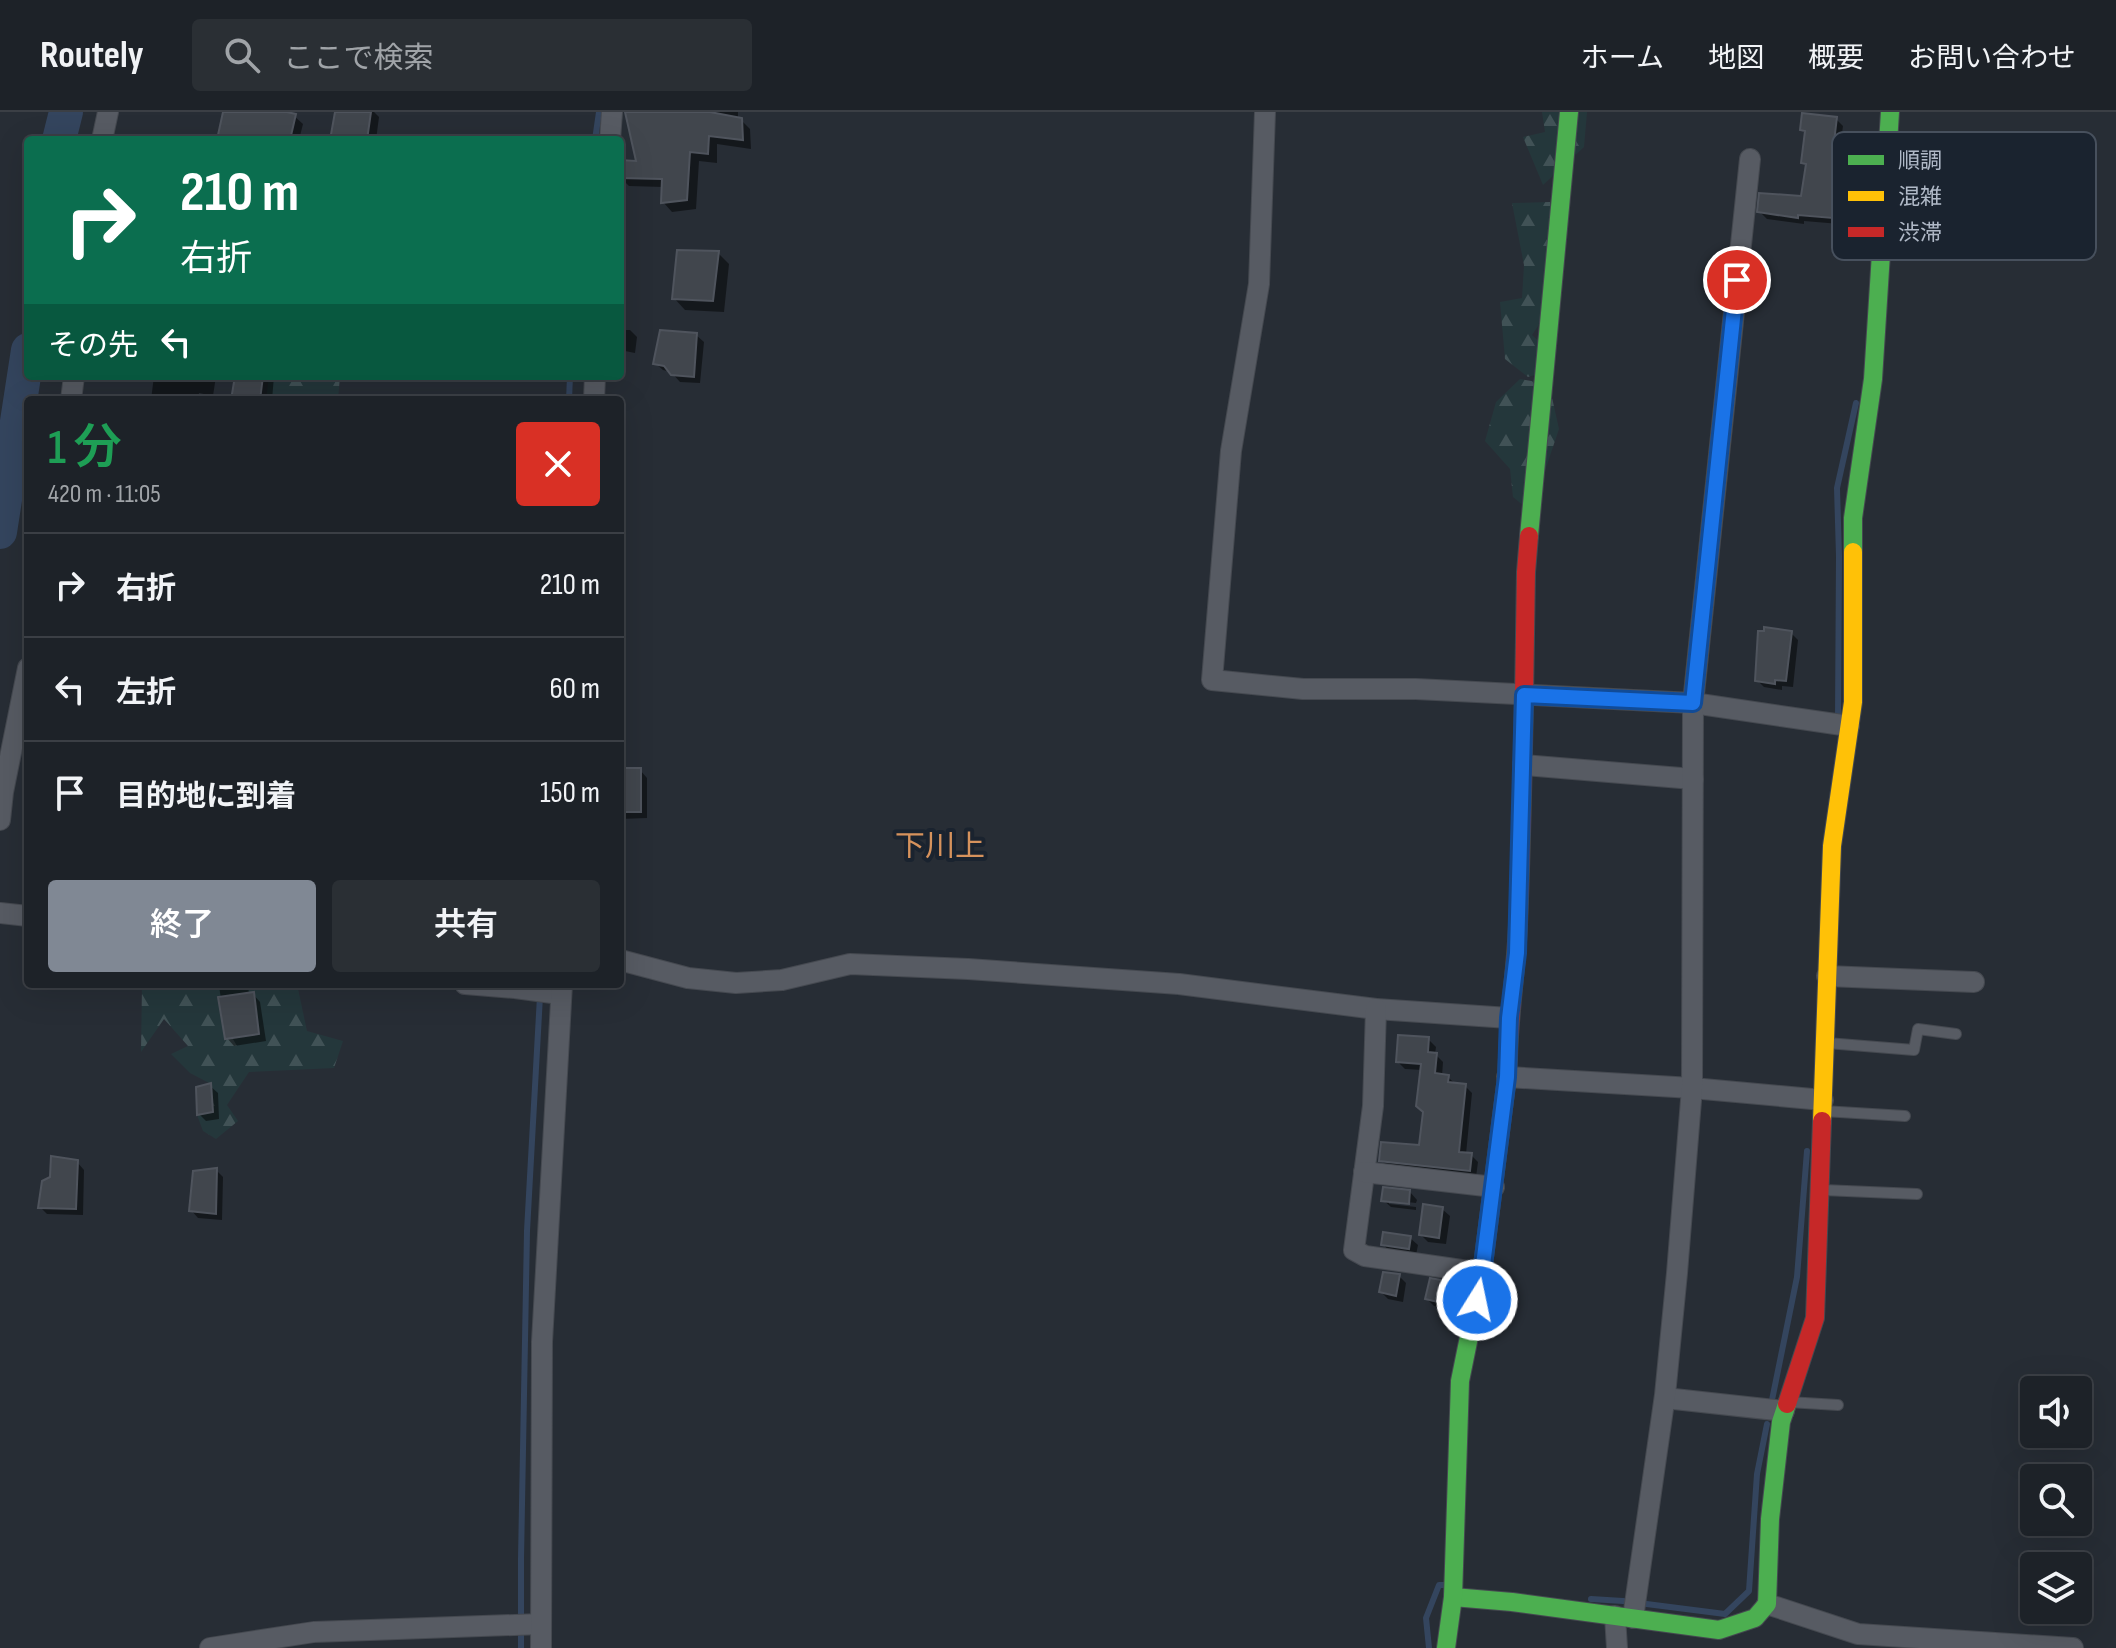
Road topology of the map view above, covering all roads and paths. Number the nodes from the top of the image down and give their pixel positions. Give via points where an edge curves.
1 (108, 112) edge
2 (612, 112) edge
3 (1265, 112) edge
4 (1569, 112) edge
5 (1890, 112) edge
6 (1889, 132) edge
7 (103, 136) edge
8 (610, 136) edge
9 (1750, 159) dead end
10 (1881, 260) edge
11 (24, 688) edge
12 (1524, 695) junction
13 (1693, 703) junction
14 (1849, 726) junction
15 (1523, 765) junction
16 (1693, 779) junction
17 (0, 820) edge
18 (0, 913) edge
19 (24, 916) edge
20 (624, 961) edge
21 (1827, 976) junction
22 (1974, 982) dead end
23 (515, 988) edge
24 (561, 989) edge
25 (1376, 1009) junction
26 (1509, 1018) junction
27 (1956, 1034) dead end
28 (1826, 1043) junction
29 (1507, 1077) junction
30 (1692, 1088) junction
31 (1822, 1105) junction
32 (1905, 1116) dead end
33 (1364, 1172) junction
34 (1494, 1187) junction
35 (1820, 1189) junction
36 (1917, 1194) dead end
37 (1482, 1273) junction
38 (1665, 1398) junction
39 (1838, 1405) dead end
40 (1785, 1406) junction
41 (1453, 1597) junction
42 (1767, 1604) junction
43 (1624, 1617) junction
44 (541, 1624) junction
45 (1857, 1641) edge
46 (210, 1648) edge
47 (541, 1648) edge
48 (1446, 1648) edge
49 (1617, 1648) edge
50 (2073, 1648) edge

1 - 7 street
2 - 8 street
3 - 12 street via 1259,284 1231,451 1212,680 1303,689
4 - 12 street via 1526,572
5 - 6 street
9 - 13 street
10 - 14 street via 1873,379 1853,518
11 - 17 street
12 - 13 street
12 - 15 street
13 - 14 street
13 - 16 street
14 - 21 street via 1832,846
15 - 16 street
15 - 26 street via 1517,953
16 - 30 street
18 - 19 street
20 - 25 street via 688,978 736,983 782,980 850,964 1179,984
21 - 22 street
21 - 28 street
23 - 24 street
24 - 44 street via 542,1342
25 - 26 street
25 - 33 street via 1373,1106
26 - 29 street
27 - 28 lane via 1918,1029 1914,1050
28 - 31 street
29 - 30 street
29 - 34 street
30 - 31 street
30 - 38 street
31 - 32 lane
31 - 35 street
33 - 34 street
33 - 37 street via 1354,1250
34 - 37 street
35 - 36 lane
35 - 40 street via 1815,1318
37 - 41 street via 1460,1381
38 - 40 street
38 - 43 street
39 - 40 lane
40 - 42 street via 1770,1519
41 - 43 street
41 - 48 street
42 - 43 street via 1755,1618 1719,1630
42 - 45 street
43 - 49 street
44 - 46 street via 314,1632
44 - 47 street
45 - 50 street

